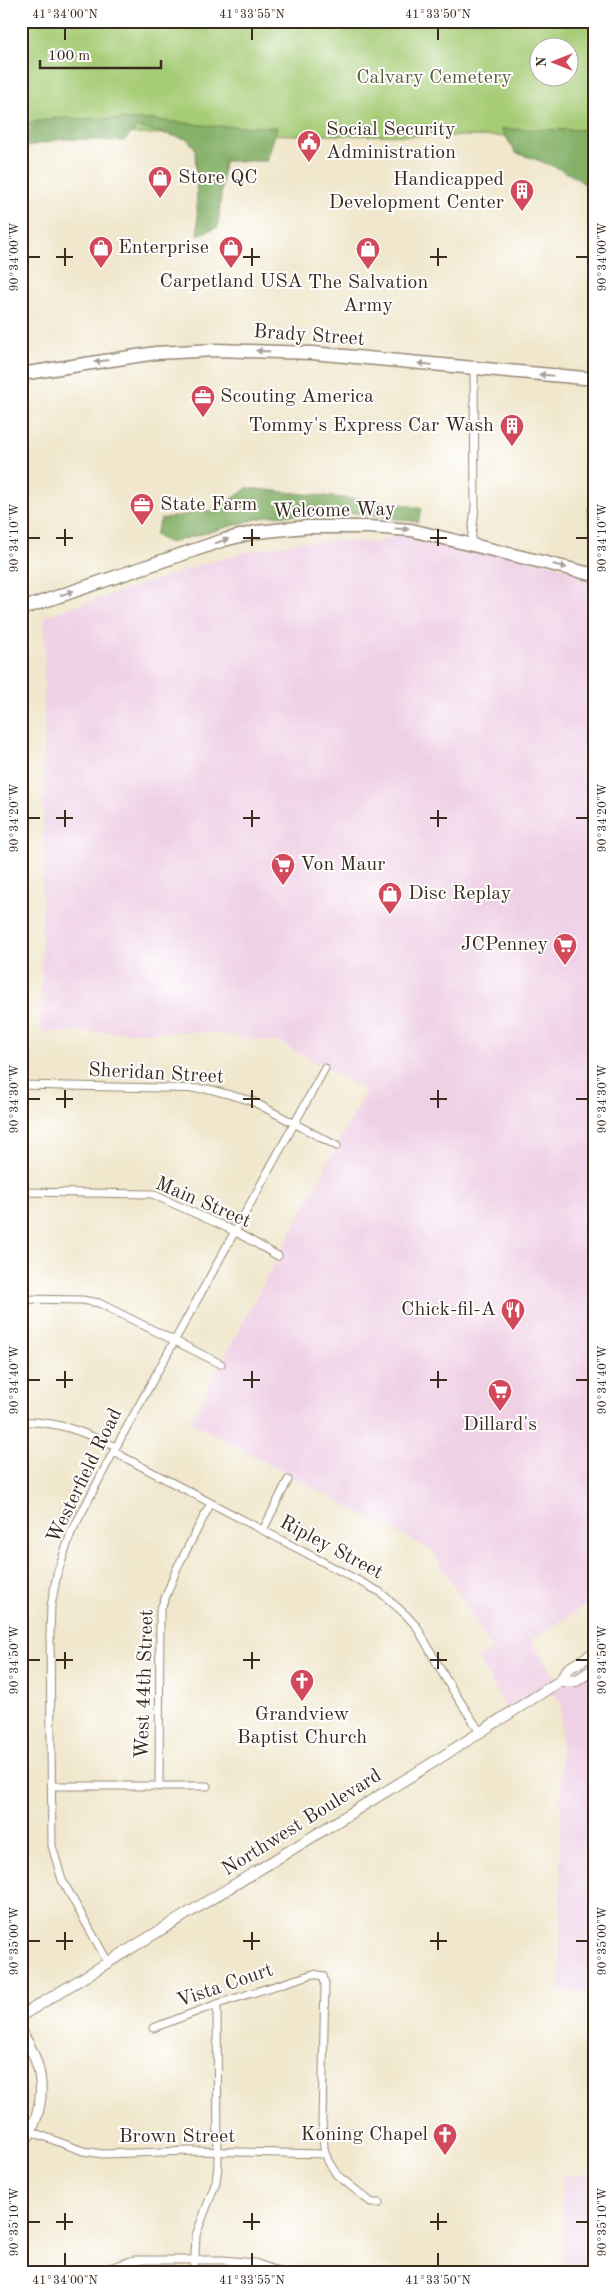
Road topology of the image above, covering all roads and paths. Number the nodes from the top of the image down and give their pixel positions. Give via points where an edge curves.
1 (474, 368) junction
2 (21, 374) edge
3 (595, 379) edge
4 (471, 543) junction
5 (595, 575) edge
6 (21, 608) edge
7 (325, 1068) dead end
8 (21, 1085) edge
9 (294, 1123) junction
10 (337, 1146) dead end
11 (21, 1192) edge
12 (234, 1231) junction
13 (278, 1256) dead end
14 (21, 1300) edge
15 (174, 1340) junction
16 (220, 1364) dead end
17 (21, 1422) edge
18 (115, 1449) junction
19 (288, 1480) dead end
20 (211, 1502) junction
21 (263, 1530) junction
22 (595, 1652) edge
23 (595, 1668) edge
24 (560, 1681) junction
25 (480, 1732) junction
26 (52, 1786) junction
27 (207, 1786) dead end
28 (158, 1787) junction
29 (108, 1962) junction
30 (216, 2004) junction
31 (21, 2016) edge
32 (153, 2028) dead end
33 (21, 2032) edge
34 (32, 2132) junction
35 (21, 2148) edge
36 (218, 2152) junction
37 (326, 2154) junction
38 (378, 2203) dead end
39 (193, 2260) junction
40 (98, 2272) edge
41 (194, 2272) edge
42 (280, 2272) edge

1 -> 2 highway, Brady Street via 312,354 216,350 156,354
3 -> 1 highway, Brady Street
1 - 4 street via 475,506
4 -> 5 highway, Welcome Way
6 -> 4 highway, Welcome Way via 256,532 306,527 368,527 411,530
7 - 9 street, Westerfield Road
8 - 9 street, Sheridan Street via 209,1089 252,1101
9 - 10 street, Sheridan Street
9 - 12 street, Westerfield Road
11 - 12 street, Main Street via 152,1194
12 - 13 street, Main Street
12 - 15 street, Westerfield Road
14 - 15 street via 99,1303
15 - 16 street
15 - 18 street, Westerfield Road
17 - 18 street, Ripley Street via 50,1423 85,1433
18 - 20 street, Ripley Street
18 - 26 street, Westerfield Road via 71,1534 57,1574 51,1606
19 - 21 street
20 - 21 street, Ripley Street
20 - 28 street, West 44th Street via 177,1568 160,1611
21 - 25 street, Ripley Street via 366,1584 406,1615 417,1627
22 - 24 main road, Northwest Boulevard via 568,1669
23 - 24 main road via 576,1681
24 - 25 main road, Northwest Boulevard
25 - 29 main road, Northwest Boulevard
26 - 28 street
26 - 29 street, Westerfield Road via 52,1846 62,1880
27 - 28 street
29 - 31 main road, Northwest Boulevard
30 - 32 street, Vista Court
30 - 36 street
30 - 37 street, Vista Court via 308,1975 323,1976 322,2120
33 - 34 main road via 36,2060 42,2086 40,2108
34 - 35 main road
34 - 36 street, Brown Street via 103,2154
36 - 37 street, Brown Street
36 - 39 street via 216,2182 196,2235
37 - 38 street via 337,2175 372,2203
39 - 40 street via 134,2260
39 - 41 street
39 - 42 street via 242,2261

